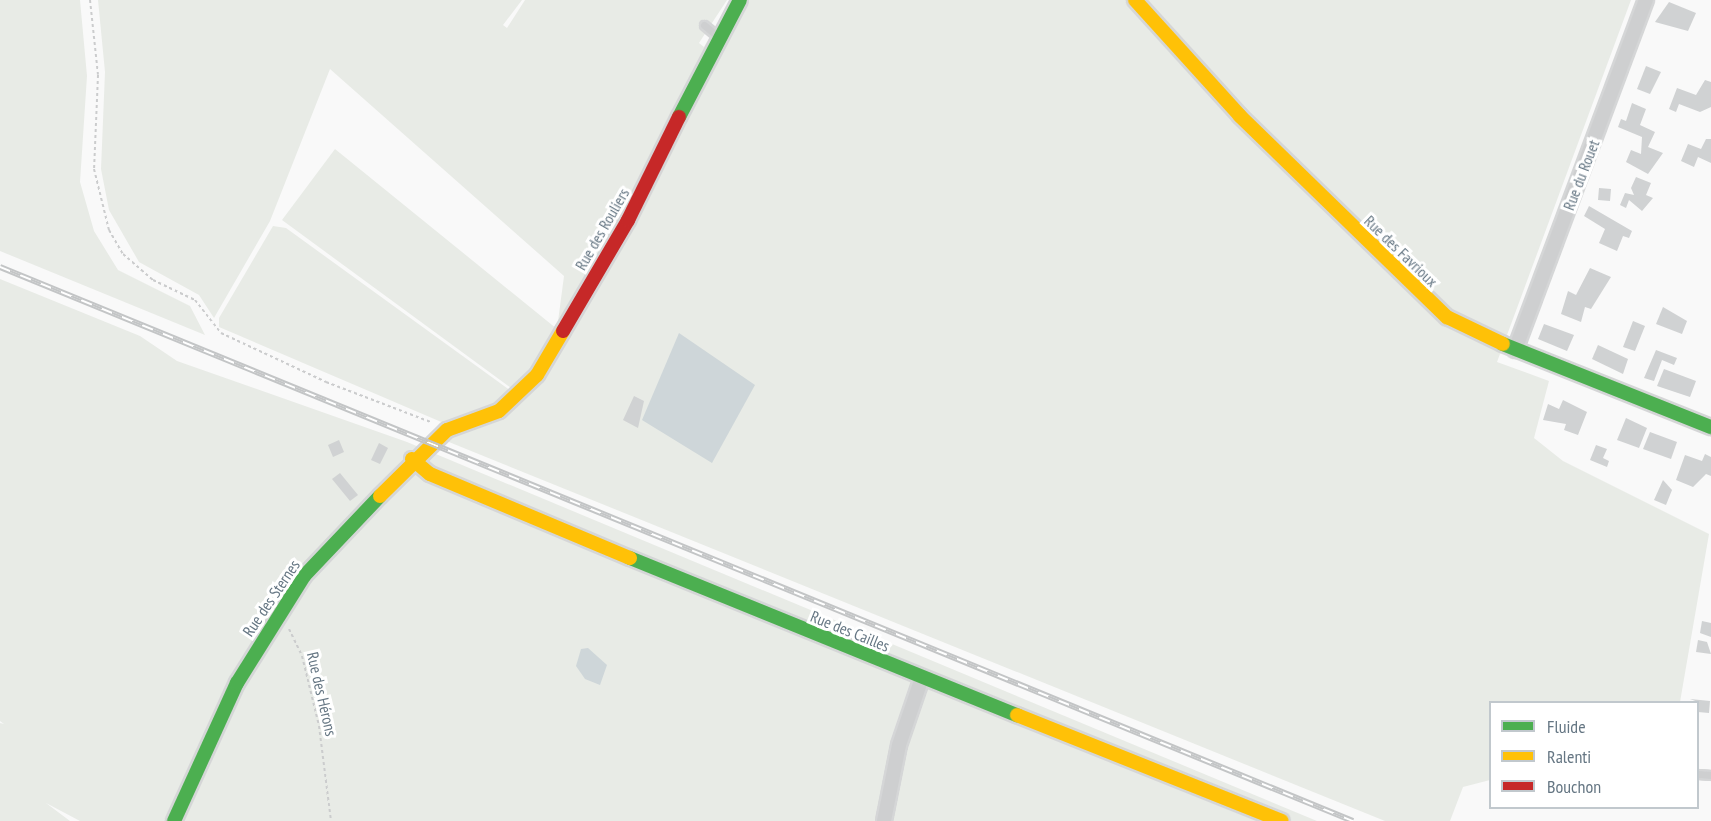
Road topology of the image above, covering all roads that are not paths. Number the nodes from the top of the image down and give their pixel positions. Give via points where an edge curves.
1 (740, 0) edge
2 (1135, 0) edge
3 (1646, 0) edge
4 (704, 25) dead end
5 (717, 37) junction
6 (1515, 350) junction
7 (1711, 427) edge
8 (447, 430) joint
9 (412, 459) junction
10 (922, 678) junction
11 (174, 821) edge
12 (884, 821) edge
13 (1282, 821) edge

1 - 5 street, Rue des Rouliers
2 - 6 street, Rue des Favrioux via 1240,116 1409,284 1447,317
3 - 6 street, Rue du Rouet
4 - 5 lane
5 - 8 street, Rue des Rouliers via 660,160 537,375 499,411
6 - 7 street, Rue des Favrioux
8 - 9 street, Rue des Sternes
9 - 10 street, Rue des Cailles via 441,479
9 - 11 street, Rue des Sternes via 332,543 279,612 213,728
10 - 12 street via 899,745
10 - 13 street, Rue des Cailles

